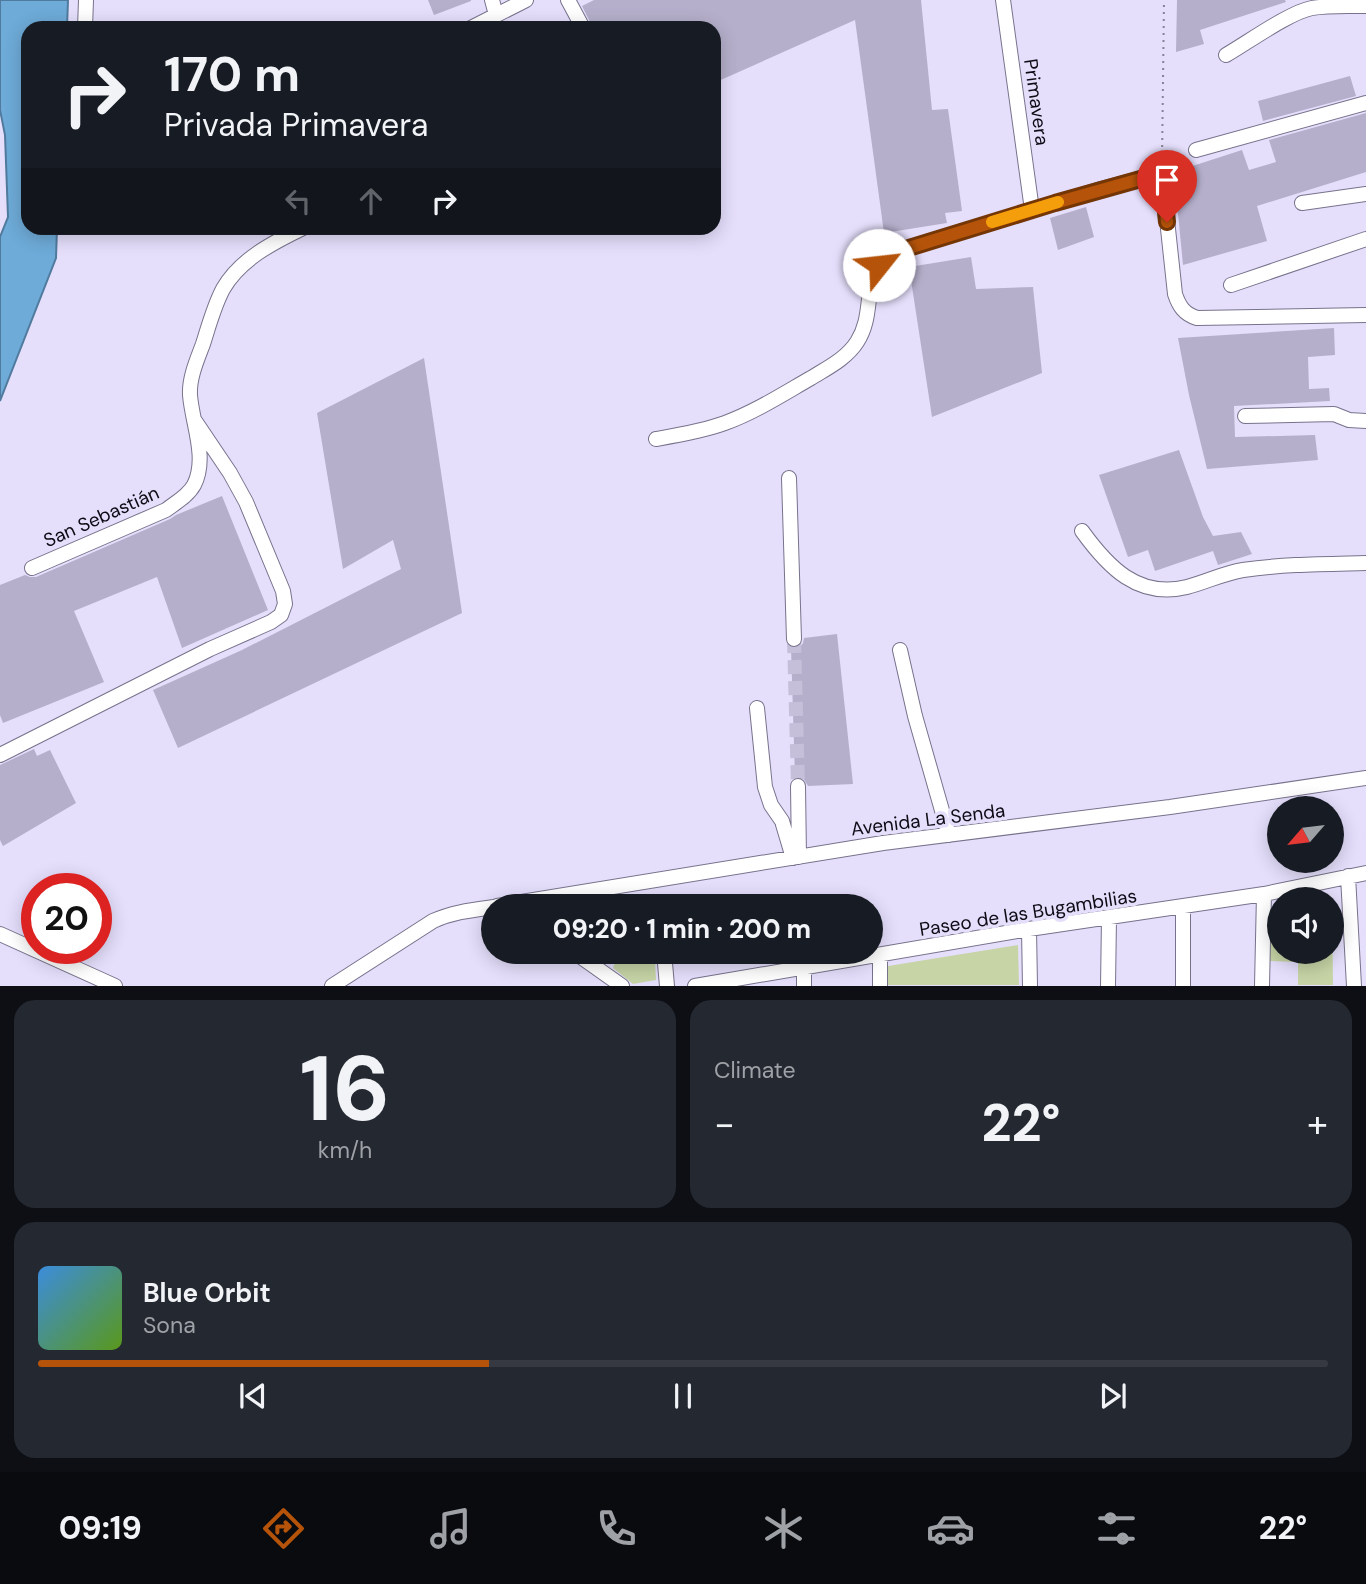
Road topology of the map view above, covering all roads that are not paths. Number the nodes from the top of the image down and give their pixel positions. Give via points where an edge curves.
1 (86, 0) edge
2 (492, 0) edge
3 (526, 0) edge
4 (568, 0) edge
5 (1003, 0) edge
6 (1366, 6) edge
7 (496, 15) junction
8 (85, 21) edge
9 (484, 21) edge
10 (579, 21) edge
11 (1226, 55) dead end
12 (1366, 103) edge
13 (1196, 150) dead end
14 (1366, 194) edge
15 (1302, 203) dead end
16 (1032, 209) junction
17 (290, 235) edge
18 (1366, 239) edge
19 (1231, 285) dead end
20 (1366, 315) edge
21 (1245, 416) dead end
22 (195, 421) junction
23 (1366, 421) edge
24 (656, 439) dead end
25 (789, 478) dead end
26 (1082, 531) dead end
27 (1366, 563) edge
28 (32, 568) dead end
29 (794, 639) tunnel mouth
30 (900, 650) dead end
31 (757, 708) dead end
32 (0, 755) edge
33 (1366, 778) edge
34 (797, 786) tunnel mouth
35 (949, 835) junction
36 (796, 857) junction
37 (1366, 873) edge
38 (1348, 877) junction
39 (573, 894) edge
40 (1264, 894) junction
41 (1184, 906) junction
42 (481, 909) edge
43 (1109, 918) junction
44 (1029, 929) junction
45 (4, 943) edge
46 (883, 954) edge
47 (592, 964) edge
48 (665, 964) edge
49 (827, 964) edge
50 (880, 964) edge
51 (804, 968) junction
52 (728, 983) edge
53 (115, 985) edge
54 (332, 985) edge
55 (622, 985) edge
56 (667, 985) edge
57 (695, 985) edge
58 (804, 985) edge
59 (880, 985) edge
60 (1030, 985) edge
61 (1108, 985) edge
62 (1183, 985) edge
63 (1262, 985) edge
64 (1354, 985) edge

1 - 8 street
2 - 7 street
3 - 7 street
4 - 10 street
5 - 16 street, Primavera
6 - 11 street via 1309,8
7 - 9 street
12 - 13 street
14 - 15 street
16 - 20 street via 1162,173 1175,294 1189,316
16 - 24 street via 886,258 874,272 859,339 845,356 752,411 711,428
17 - 22 street, San Sebastián via 260,251 223,289 192,375
18 - 19 street
21 - 23 street via 1334,414
22 - 28 street, San Sebastián via 198,471 193,486 181,499 166,510
22 - 32 street via 246,502 283,592 281,615
25 - 29 street
26 - 27 street via 1113,569 1131,581 1169,590 1278,565
30 - 35 street
31 - 36 street via 765,787
33 - 35 street, Avenida La Senda
34 - 36 street
35 - 36 street, Avenida La Senda
36 - 39 street, Avenida La Senda
37 - 38 street, Paseo de las Bugambilias
38 - 40 street, Paseo de las Bugambilias
38 - 64 street
40 - 41 street, Paseo de las Bugambilias
40 - 63 street
41 - 43 street, Paseo de las Bugambilias
41 - 62 street
42 - 54 street, Avenida La Senda via 433,921
43 - 44 street, Paseo de las Bugambilias
43 - 61 street
44 - 46 street, Paseo de las Bugambilias
44 - 60 street
45 - 53 street via 57,958
47 - 55 street
48 - 56 street
49 - 51 street, Paseo de las Bugambilias
50 - 59 street
51 - 52 street, Paseo de las Bugambilias
51 - 58 street
52 - 57 street, Paseo de las Bugambilias

